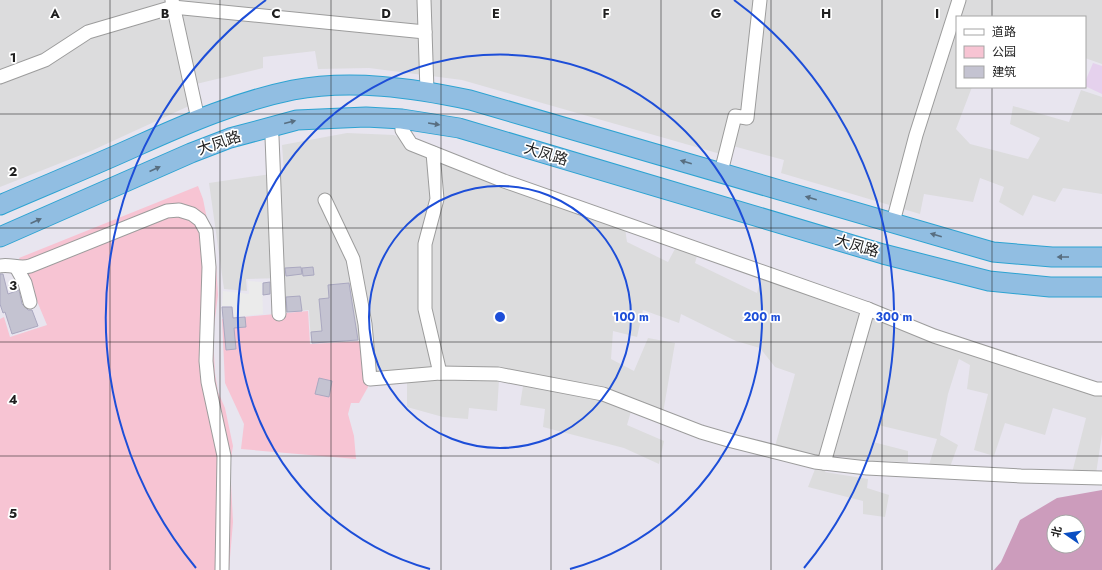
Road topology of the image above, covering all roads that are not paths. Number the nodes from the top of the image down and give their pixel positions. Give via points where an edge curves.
1 (424, 0) edge
2 (760, 0) edge
3 (959, 0) edge
4 (172, 4) edge
5 (425, 32) junction
6 (0, 77) edge
7 (427, 91) junction
8 (198, 119) junction
9 (402, 119) junction
10 (269, 127) junction
11 (433, 152) junction
12 (721, 172) junction
13 (325, 200) dead end
14 (0, 205) edge
15 (893, 222) junction
16 (0, 237) edge
17 (1102, 257) edge
18 (0, 266) edge
19 (20, 268) junction
20 (1102, 287) edge
21 (30, 302) dead end
22 (868, 309) junction
23 (279, 314) dead end
24 (440, 373) junction
25 (1102, 389) edge
26 (816, 465) junction
27 (1102, 478) edge
28 (222, 570) edge

1 - 5 street
2 - 12 street via 747,118 735,116
3 - 15 street via 916,135
4 - 5 street
4 - 6 street via 88,32 44,60
4 - 8 street
5 - 7 street
7 - 8 highway, 大凤路 via 343,86 294,90
12 -> 7 highway, 大凤路 via 470,100
8 - 14 highway, 大凤路
10 -> 9 highway, 大凤路 via 297,120 341,117
9 - 11 street via 402,130 410,144
9 -> 20 highway, 大凤路 via 459,128 883,254 990,281 1050,287
16 -> 10 highway, 大凤路 via 191,153
10 - 23 street via 272,137
11 - 22 street via 504,181
11 - 24 street via 437,199 425,244 425,309
15 -> 12 highway, 大凤路
13 - 24 street via 353,259 365,324 370,379
17 -> 15 highway, 大凤路 via 1052,257 993,252
18 - 19 street
19 - 21 street
19 - 28 street via 167,211 187,212 196,216 203,224 206,231 209,267 206,361 224,456
22 - 25 street via 934,336
22 - 26 street
24 - 26 street via 498,374 603,394 713,436
26 - 27 street

